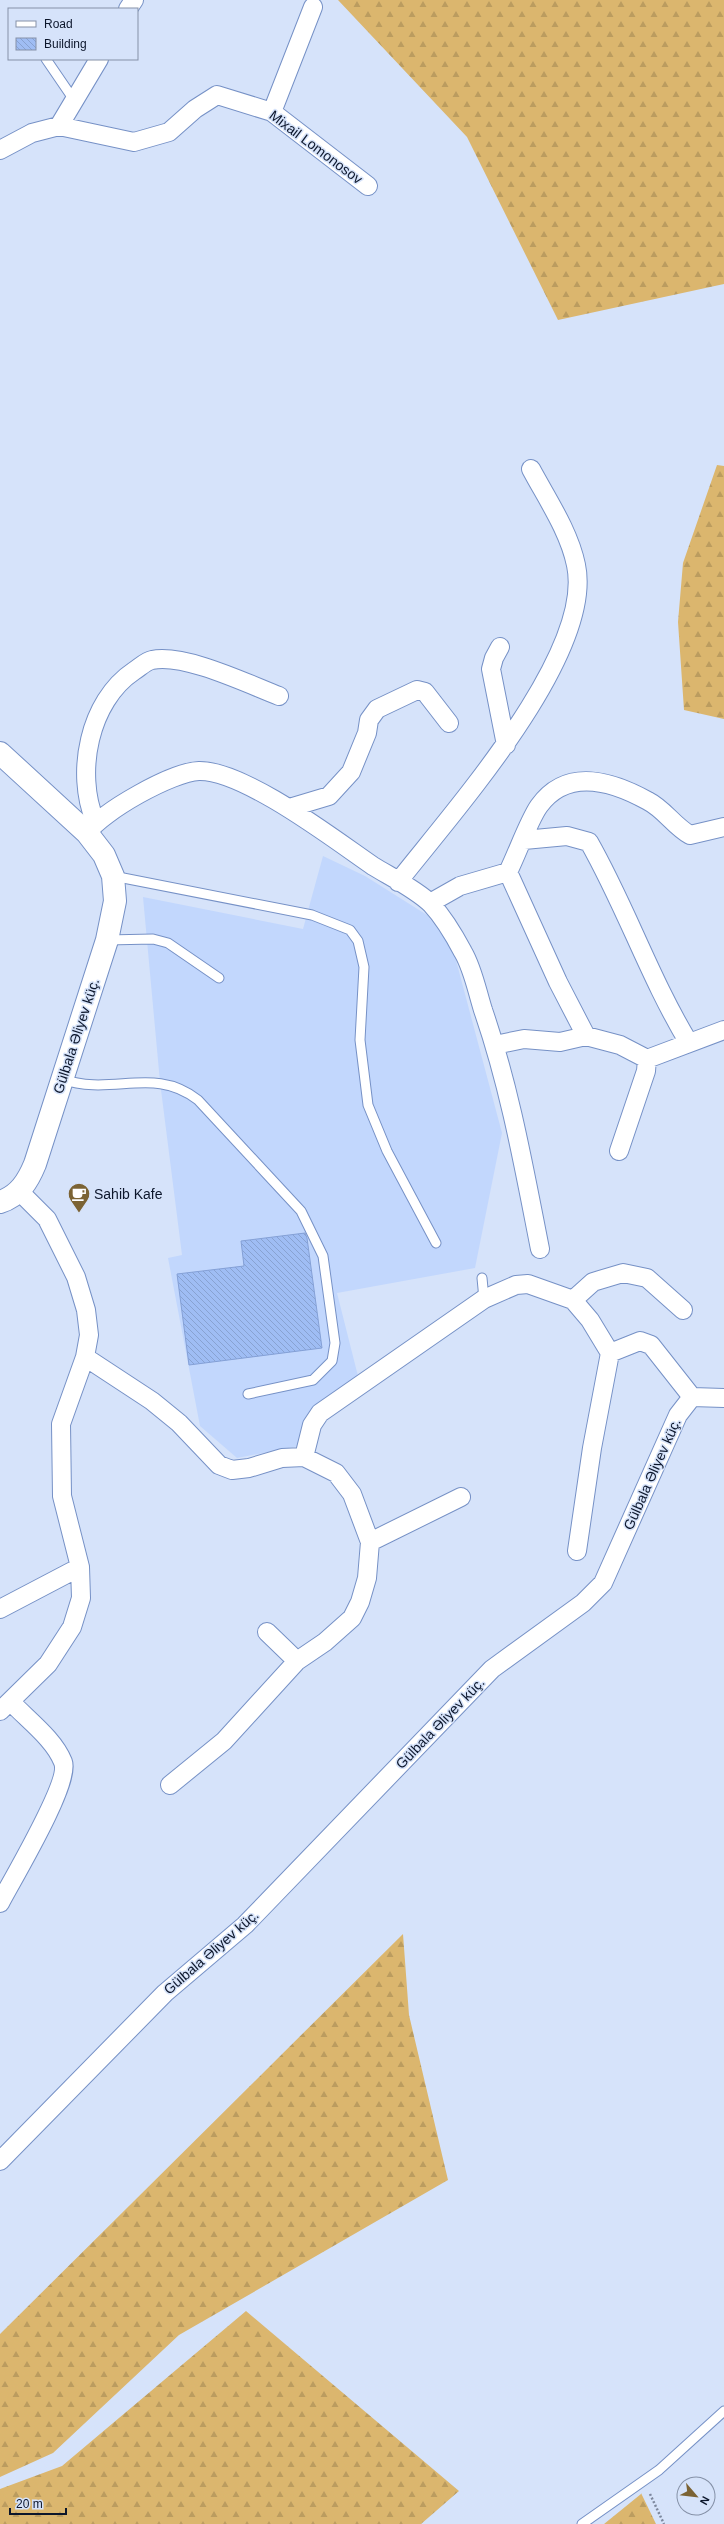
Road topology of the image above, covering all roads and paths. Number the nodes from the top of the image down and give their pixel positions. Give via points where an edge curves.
1 (314, 7) dead end
2 (47, 60) edge
3 (98, 60) edge
4 (74, 100) junction
5 (272, 112) junction
6 (59, 126) junction
7 (0, 150) edge
8 (368, 186) dead end
9 (531, 469) dead end
10 (500, 647) dead end
11 (279, 696) dead end
12 (449, 723) dead end
13 (506, 745) junction
14 (0, 753) edge
15 (289, 808) junction
16 (91, 827) junction
17 (724, 827) edge
18 (524, 840) junction
19 (508, 872) junction
20 (112, 876) junction
21 (398, 882) junction
22 (430, 903) junction
23 (107, 940) junction
24 (219, 978) dead end
25 (724, 1030) edge
26 (586, 1036) junction
27 (689, 1043) junction
28 (495, 1045) junction
29 (647, 1059) junction
30 (62, 1079) junction
31 (619, 1151) dead end
32 (19, 1191) junction
33 (0, 1202) edge
34 (436, 1243) dead end
35 (540, 1249) dead end
36 (482, 1278) dead end
37 (484, 1299) junction
38 (573, 1300) junction
39 (683, 1310) dead end
40 (610, 1353) junction
41 (85, 1357) junction
42 (248, 1394) dead end
43 (692, 1398) junction
44 (724, 1398) edge
45 (304, 1458) junction
46 (461, 1497) dead end
47 (370, 1542) junction
48 (577, 1551) dead end
49 (80, 1567) junction
50 (0, 1609) edge
51 (267, 1632) dead end
52 (297, 1661) junction
53 (5, 1707) edge
54 (170, 1785) dead end
55 (0, 1903) edge
56 (0, 2161) edge
57 (724, 2411) edge
58 (643, 2480) junction
59 (582, 2524) edge
60 (664, 2524) edge

1 - 5 street
2 - 4 lane
3 - 4 street
4 - 6 street
5 - 6 street, Mixail Lomonosov via 217,96 195,109 169,132 134,142
5 - 8 street, Mixail Lomonosov
6 - 7 street, Mixail Lomonosov via 32,133
9 - 13 street via 564,531 576,565 577,600 560,648 536,697
10 - 13 street via 492,669
11 - 16 street via 184,661 152,660 126,677 106,699 93,732 86,772
12 - 15 street via 424,692 417,690 377,710 369,720 367,733 351,772 329,796
13 - 21 street
14 - 16 street, Gülbala Əliyev küç.
15 - 16 street via 226,776 199,771 149,789
15 - 21 street
16 - 20 street, Gülbala Əliyev küç.
17 - 18 street via 690,835 649,801 592,780 553,789 538,807
18 - 19 street
18 - 27 street via 567,836 589,842 610,880 667,1006
19 - 22 street via 460,886
19 - 26 street via 558,982
20 - 23 street, Gülbala Əliyev küç. via 115,901
20 - 34 lane via 312,916 350,930 358,941 364,967 360,1040 368,1105 388,1151
21 - 22 street
22 - 28 street via 450,928 465,954
23 - 24 lane via 153,939 168,943
23 - 30 street, Gülbala Əliyev küç.
25 - 27 street
26 - 28 street via 560,1042 524,1039
26 - 29 street via 620,1044
27 - 29 street
28 - 35 street via 512,1107
29 - 31 street via 646,1071
30 - 32 street, Gülbala Əliyev küç. via 35,1164
30 - 42 lane via 94,1086 160,1082 184,1090 198,1100 300,1211 323,1256 335,1343 332,1361 313,1380
32 - 33 street, Gülbala Əliyev küç.
32 - 41 street via 48,1219 76,1277 86,1310 89,1335
36 - 37 lane
37 - 38 street via 516,1285 528,1284
37 - 45 street via 320,1413 312,1426
38 - 39 street via 593,1282 623,1273 647,1278
38 - 40 street via 590,1320
40 - 43 street via 640,1341 651,1345
40 - 48 street via 592,1448
41 - 45 street via 152,1401 179,1423 219,1465 232,1470 249,1468 282,1458
41 - 49 street via 61,1424 62,1496
43 - 44 street
43 - 56 street, Gülbala Əliyev küç. via 678,1415 603,1583 577,1608 492,1669 245,1925 165,1993
45 - 47 street via 336,1473 352,1494
46 - 47 street
47 - 52 street via 366,1578 360,1602 352,1618 325,1642
49 - 50 street
49 - 53 street via 81,1598 72,1627 48,1664
51 - 52 street
52 - 54 street via 224,1741
53 - 55 street via 56,1749 64,1763 63,1777 56,1797
57 - 58 lane via 659,2470
58 - 59 lane
58 - 60 path

